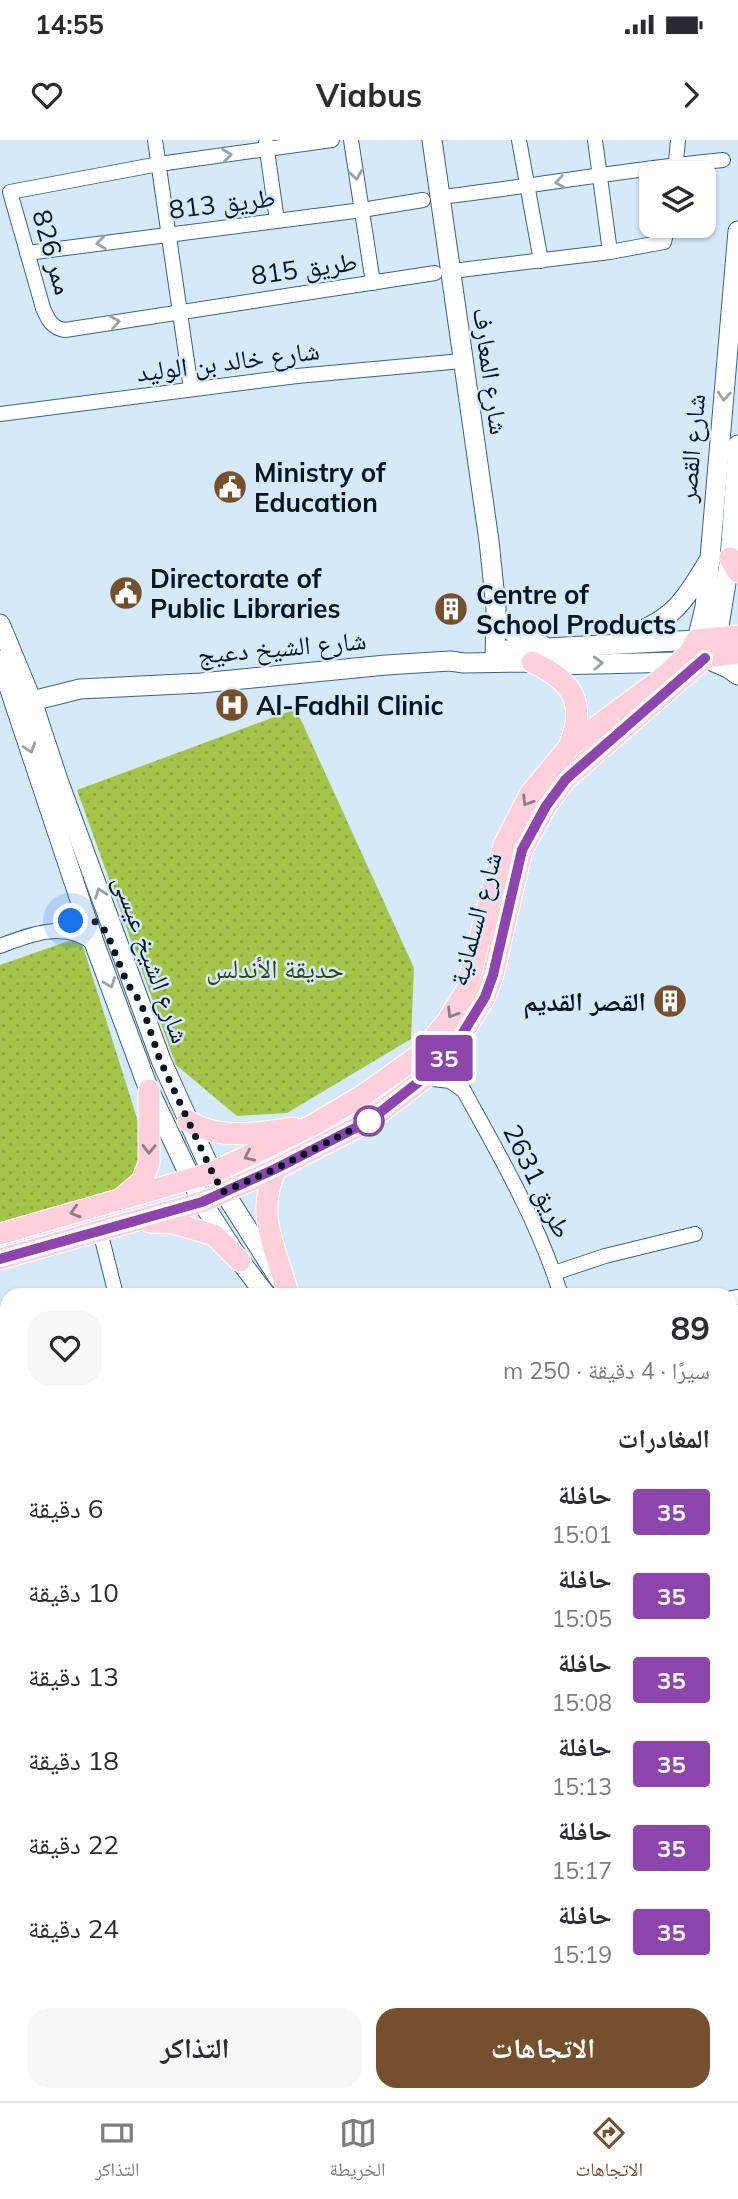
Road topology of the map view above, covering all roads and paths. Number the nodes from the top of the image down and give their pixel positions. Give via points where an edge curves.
1 (155, 140) edge
2 (332, 140) edge
3 (351, 140) edge
4 (432, 140) edge
5 (519, 140) edge
6 (595, 140) edge
7 (678, 140) edge
8 (267, 144) edge
9 (723, 160) dead end
10 (677, 161) edge
11 (716, 161) edge
12 (159, 164) junction
13 (639, 172) edge
14 (600, 175) junction
15 (527, 187) junction
16 (432, 199) junction
17 (362, 210) junction
18 (277, 221) junction
19 (738, 231) edge
20 (168, 234) junction
21 (665, 238) edge
22 (610, 252) junction
23 (27, 253) junction
24 (541, 261) junction
25 (444, 272) junction
26 (373, 283) junction
27 (180, 311) junction
28 (462, 361) junction
29 (191, 389) junction
30 (0, 414) edge
31 (738, 445) edge
32 (735, 506) edge
33 (726, 563) edge
34 (499, 616) junction
35 (0, 624) edge
36 (714, 643) edge
37 (609, 645) junction
38 (738, 653) edge
39 (539, 654) junction
40 (500, 656) junction
41 (679, 662) junction
42 (9, 665) edge
43 (738, 675) edge
44 (119, 688) junction
45 (80, 689) junction
46 (24, 708) junction
47 (569, 747) junction
48 (87, 918) junction
49 (56, 930) junction
50 (95, 945) junction
51 (0, 946) edge
52 (141, 1003) junction
53 (453, 1049) junction
54 (425, 1077) junction
55 (149, 1090) junction
56 (464, 1091) junction
57 (188, 1121) junction
58 (313, 1125) junction
59 (275, 1169) junction
60 (202, 1176) junction
61 (223, 1192) junction
62 (122, 1198) junction
63 (202, 1202) junction
64 (134, 1221) junction
65 (100, 1231) junction
66 (0, 1234) edge
67 (695, 1234) dead end
68 (0, 1259) edge
69 (240, 1261) junction
70 (554, 1273) junction
71 (114, 1288) edge
72 (275, 1288) edge
73 (278, 1288) edge
74 (280, 1288) edge
75 (559, 1288) edge

1 - 12 street
2 - 8 street
3 -> 17 street
4 - 16 street, شارع المعارف
5 - 15 street
6 - 14 street
7 - 10 street
12 -> 8 street
8 - 18 street
9 - 11 street, طريق 813
12 - 20 street
12 - 23 street, ممر 826 via 10,192
13 - 14 street, طريق 813
14 -> 15 street, طريق 813
14 - 22 street
15 - 16 street, طريق 813
15 - 24 street
16 - 17 street, طريق 813
16 - 25 street, شارع المعارف
17 - 18 street, طريق 813
17 - 26 street
18 - 20 street, طريق 813
19 -> 33 street, شارع القصر
20 -> 23 street, طريق 813
20 - 27 street
21 - 22 street, طريق 815 via 664,242
22 - 24 street, طريق 815
23 -> 27 street, ممر 826 via 43,308 57,329
24 - 25 street, طريق 815
25 - 26 street, طريق 815
25 - 28 street, شارع المعارف
26 - 27 street, طريق 815
27 - 29 street
28 - 29 street, شارع خالد بن الوليد
28 - 34 street, شارع المعارف
29 - 30 street, شارع خالد بن الوليد
31 - 32 street, شارع القصر
32 - 33 street, شارع القصر
33 - 36 street, شارع القصر
33 - 37 street via 657,624
34 - 39 street
34 - 40 street, شارع المعارف
35 - 42 street, شارع الشيخ عيسى
36 - 37 street, شارع الشيخ دعيج
36 - 38 main road, شارع الشيخ دعيج
36 - 41 main road, شارع الشيخ دعيج
36 - 43 street
36 - 53 main road, شارع السلمانية via 566,779 546,806 522,850 493,975
37 - 39 street, شارع الشيخ دعيج
39 - 40 street, شارع الشيخ دعيج
39 -> 41 street, شارع الشيخ دعيج via 556,665
39 - 47 main road via 576,702 577,728
40 - 44 street, شارع الشيخ دعيج
41 - 47 main road, شارع السلمانية
42 - 45 street via 42,687
42 - 46 street, شارع الشيخ عيسى
44 - 45 street, شارع الشيخ دعيج
44 - 46 street, شارع الشيخ دعيج
45 - 46 street, شارع الشيخ دعيج
46 -> 48 street, شارع الشيخ عيسى
52 -> 46 street, شارع الشيخ عيسى via 64,795
47 -> 58 main road, شارع السلمانية via 530,794 508,836 471,980 447,1022 417,1057
48 - 49 street
48 - 50 street, شارع الشيخ عيسى
48 - 52 street via 107,933 127,983
49 - 50 street via 78,934
49 - 51 street
50 -> 55 street, شارع الشيخ عيسى
52 - 57 street, شارع الشيخ عيسى
53 - 54 main road, شارع السلمانية
53 - 56 street, طريق 2631
54 - 56 street via 450,1081
54 - 59 main road, شارع السلمانية via 369,1121
55 - 60 street, شارع الشيخ عيسى
55 -> 62 main road via 149,1163 142,1181
56 - 70 street, طريق 2631 via 530,1214
57 - 58 main road via 236,1135
57 - 60 street, شارع الشيخ عيسى
58 -> 60 main road, شارع السلمانية
59 - 61 main road, شارع السلمانية
59 - 74 main road via 266,1212
60 - 61 street, شارع الشيخ عيسى
60 - 62 main road, شارع السلمانية
60 - 63 street, شارع الشيخ عيسى
61 - 63 main road, شارع السلمانية
61 - 73 street, شارع الشيخ عيسى
62 -> 66 main road, شارع السلمانية
63 - 64 main road, شارع السلمانية
63 - 69 street, شارع الشيخ عيسى
64 - 65 main road, شارع السلمانية
64 - 69 main road via 173,1223 214,1235
65 - 68 main road, شارع السلمانية
65 - 71 street
67 - 70 street
69 - 72 street, شارع الشيخ عيسى
70 - 75 street, طريق 2631

